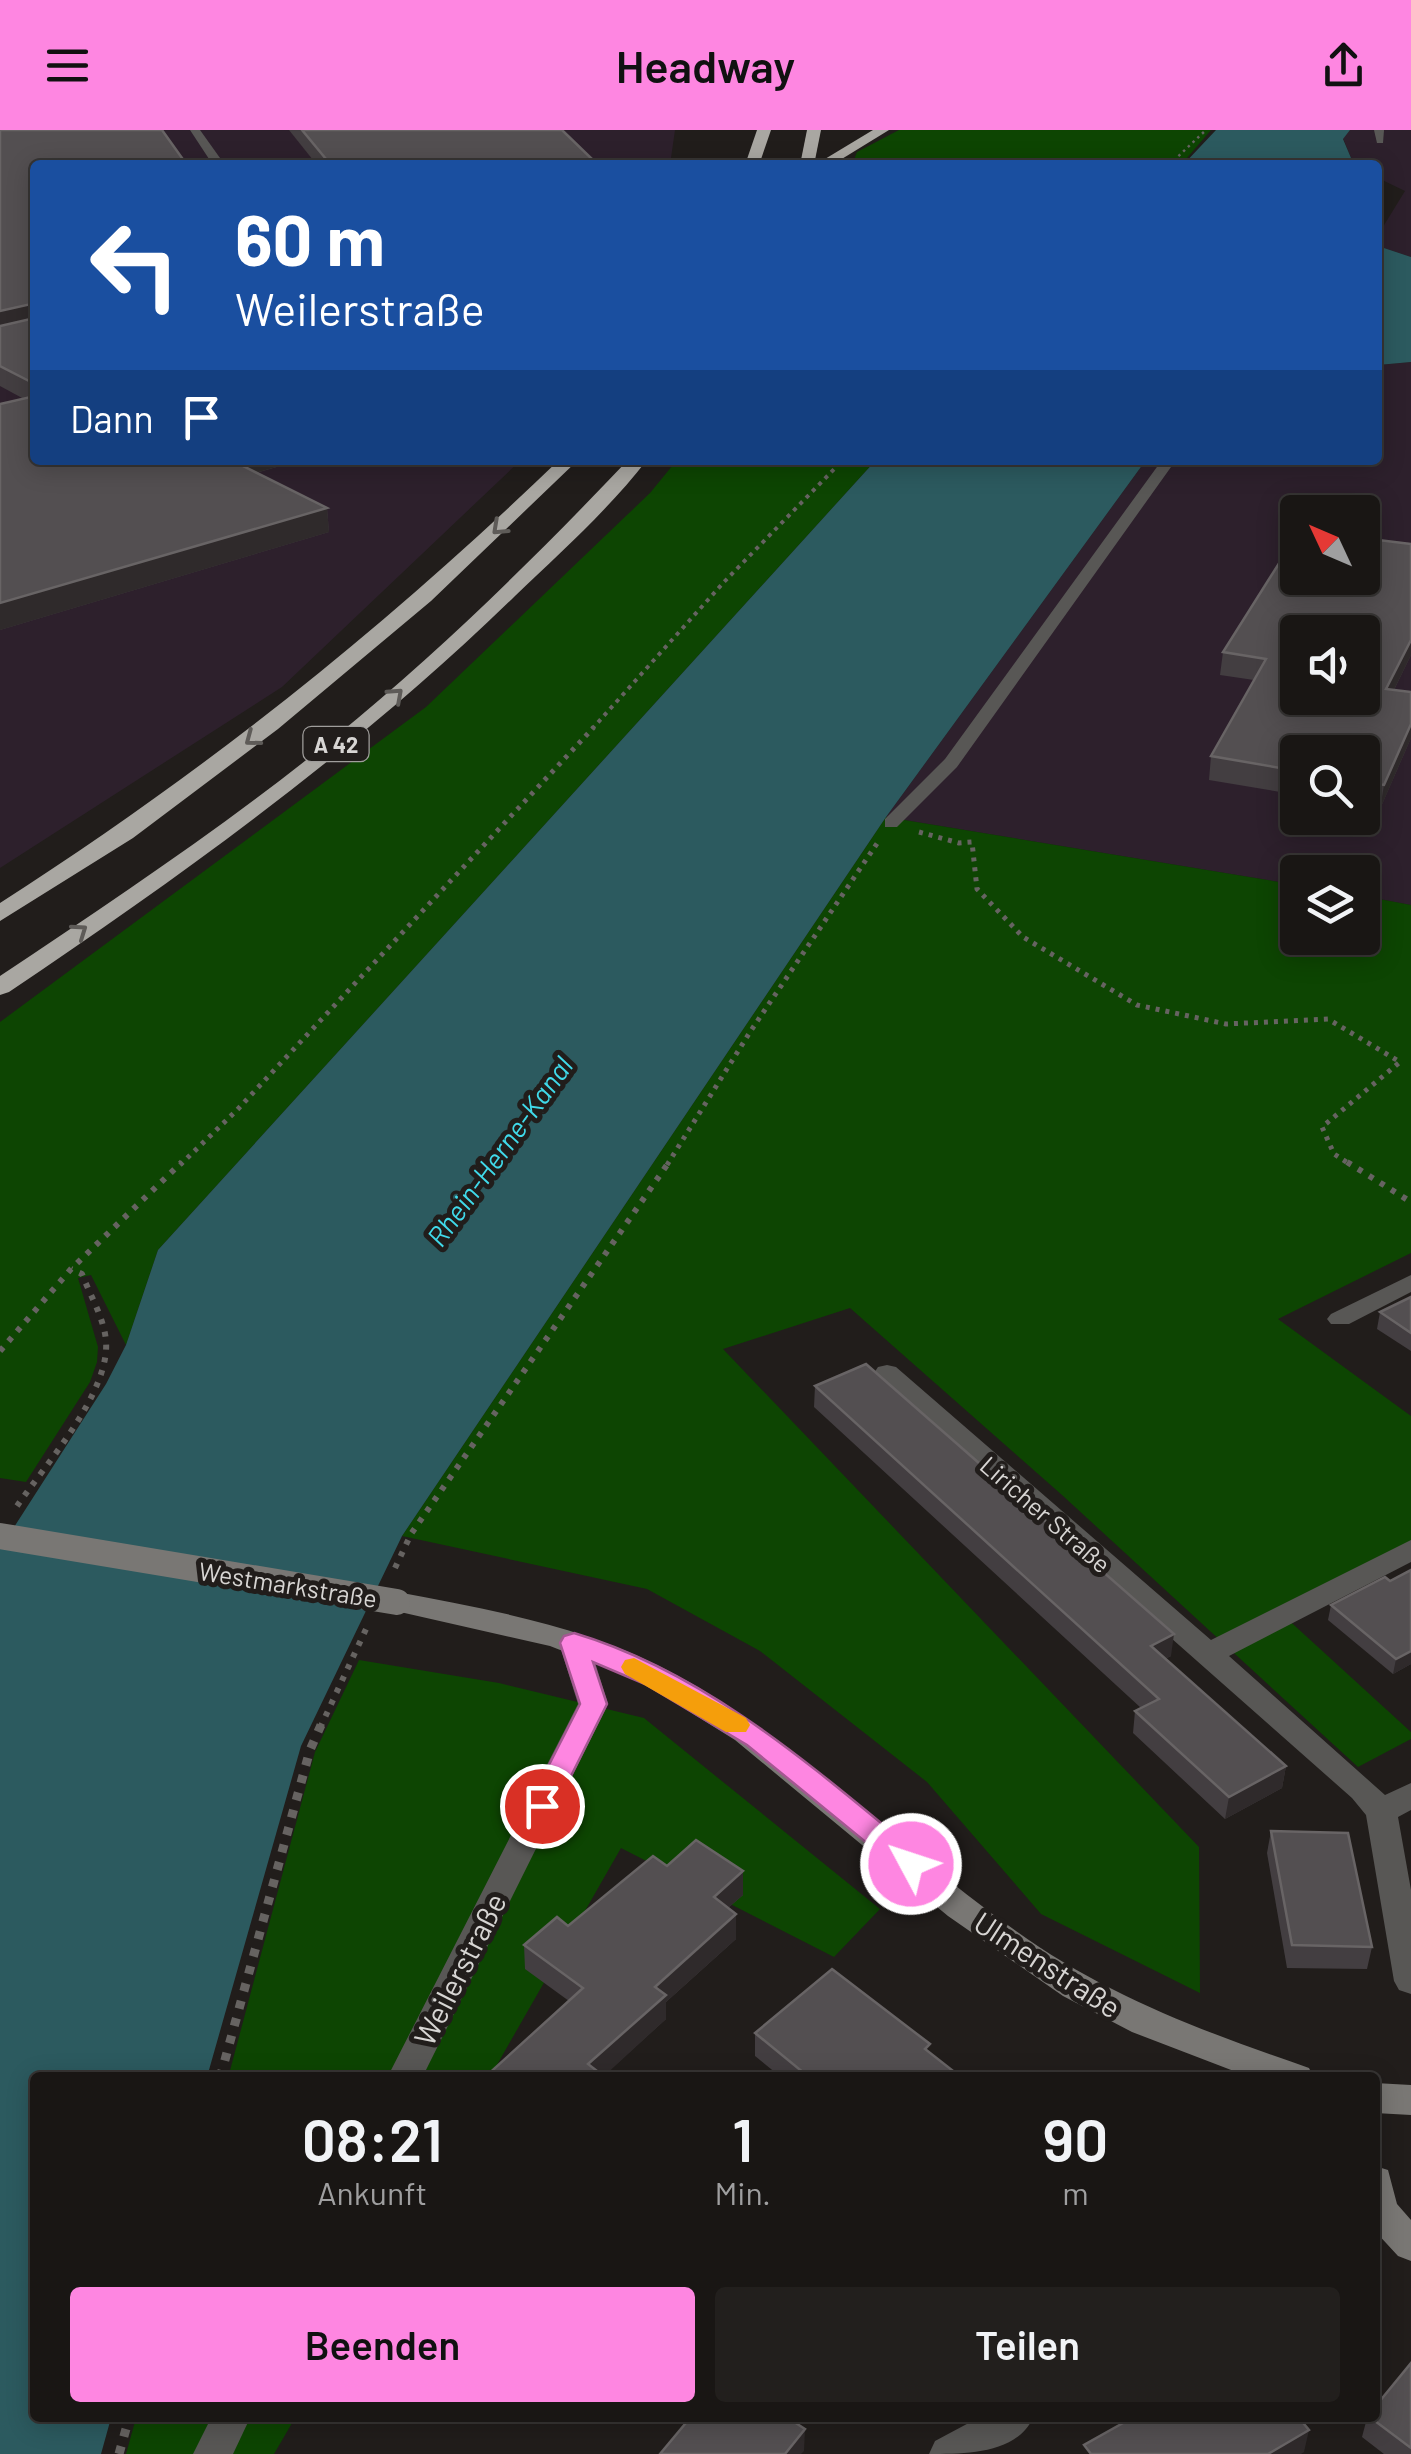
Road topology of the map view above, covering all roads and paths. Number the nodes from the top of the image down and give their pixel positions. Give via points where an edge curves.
1 (195, 130) edge
2 (764, 130) edge
3 (814, 130) edge
4 (882, 130) edge
5 (1206, 130) edge
6 (740, 149) dead end
7 (216, 160) edge
8 (751, 160) edge
9 (754, 160) edge
10 (808, 160) edge
11 (831, 160) edge
12 (1174, 160) edge
13 (564, 465) edge
14 (633, 465) edge
15 (837, 465) edge
16 (1165, 465) edge
17 (891, 823) junction
18 (0, 914) edge
19 (0, 987) edge
20 (1411, 1202) edge
21 (71, 1269) junction
22 (1411, 1282) edge
23 (1340, 1318) dead end
24 (0, 1350) edge
25 (886, 1374) dead end
26 (5, 1526) edge
27 (1411, 1550) edge
28 (394, 1570) dead end
29 (369, 1624) dead end
30 (574, 1643) junction
31 (1206, 1655) junction
32 (1411, 1795) edge
33 (1381, 1812) junction
34 (1411, 1982) edge
35 (222, 2072) edge
36 (407, 2072) edge
37 (1280, 2072) edge
38 (1380, 2098) edge
39 (1411, 2100) edge
40 (1380, 2206) edge
41 (1411, 2245) edge
42 (128, 2422) edge
43 (228, 2422) edge
44 (1007, 2422) edge
45 (119, 2454) edge
46 (212, 2454) edge
47 (949, 2454) edge

1 - 7 street
2 - 9 highway
3 - 10 highway
4 - 11 highway
5 - 12 path
6 - 8 highway
13 -> 18 highway, A 42 via 315,692 162,808
19 -> 14 highway, A 42 via 231,827 384,706 514,589
15 - 21 path via 237,1110
16 - 17 lane via 951,764
17 - 20 path via 972,842 977,889 1022,937 1137,1004 1226,1024 1328,1019 1400,1062 1322,1127 1334,1154
17 - 28 path via 646,1199 411,1534
21 - 24 path
21 - 26 path via 82,1274 106,1341 106,1360
22 - 23 street
25 - 31 street, Liricher Straße
26 - 30 street, Westmarkstraße, bridge via 512,1625
27 - 31 street
29 - 35 path via 310,1750
30 - 36 street, Weilerstraße via 593,1704
30 - 37 street, Ulmenstraße via 654,1677 757,1738 1054,1975 1162,2032
31 - 33 street, Liricher Straße via 1364,1790
32 - 33 street
33 - 34 street
38 - 39 street
40 - 41 street
42 - 45 path
43 - 46 street
44 - 47 street

